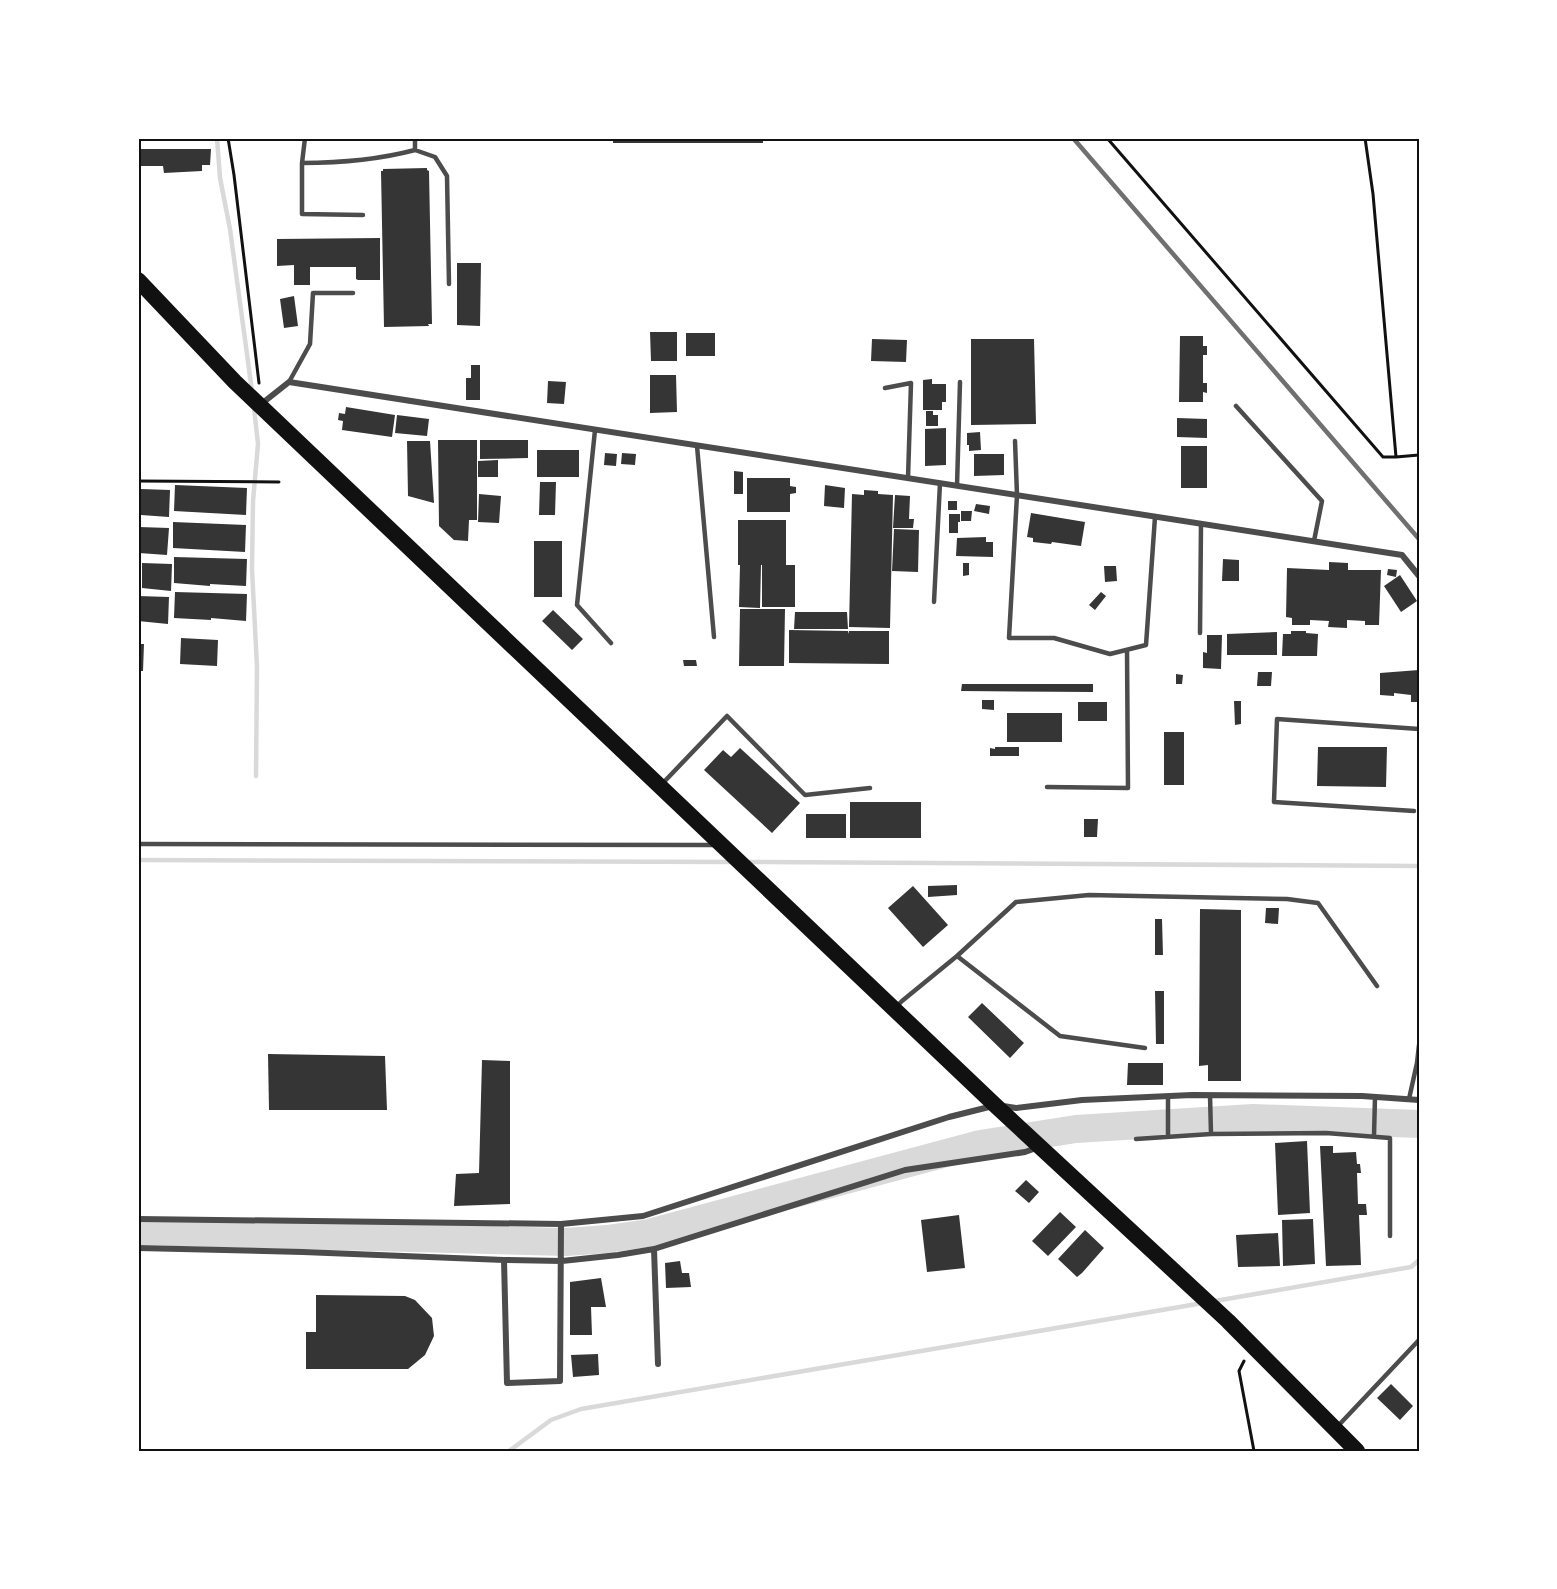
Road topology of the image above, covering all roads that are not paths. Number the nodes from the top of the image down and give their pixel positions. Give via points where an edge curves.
1 (305, 138) edge
2 (415, 138) edge
3 (415, 150) junction
4 (302, 164) junction
5 (363, 215) dead end
6 (138, 280) edge
7 (448, 284) dead end
8 (353, 293) dead end
9 (289, 382) junction
10 (960, 382) dead end
11 (885, 388) dead end
12 (260, 405) junction
13 (1236, 406) dead end
14 (595, 430) junction
15 (1015, 441) dead end
16 (697, 446) junction
17 (908, 478) junction
18 (940, 483) junction
19 (957, 486) junction
20 (1017, 495) junction
21 (1155, 517) junction
22 (1202, 524) junction
23 (1314, 541) junction
24 (1419, 576) edge
25 (934, 602) dead end
26 (1200, 633) dead end
27 (714, 637) dead end
28 (611, 643) dead end
29 (1127, 650) junction
30 (1419, 729) edge
31 (660, 786) junction
32 (1047, 787) dead end
33 (870, 788) dead end
34 (1414, 811) dead end
35 (138, 844) edge
36 (726, 849) junction
37 (957, 956) junction
38 (1377, 986) dead end
39 (894, 1009) junction
40 (1419, 1045) edge
41 (1145, 1048) dead end
42 (1210, 1096) junction
43 (1168, 1097) junction
44 (1375, 1098) junction
45 (1409, 1099) junction
46 (1419, 1100) edge
47 (996, 1106) junction
48 (1211, 1134) junction
49 (1374, 1136) junction
50 (1168, 1137) junction
51 (1136, 1139) dead end
52 (1039, 1147) junction
53 (138, 1219) edge
54 (561, 1224) junction
55 (1390, 1236) dead end
56 (138, 1248) edge
57 (654, 1249) junction
58 (504, 1260) junction
59 (562, 1261) junction
60 (1419, 1340) edge
61 (658, 1364) dead end
62 (1335, 1429) junction
63 (1357, 1451) edge

1 - 4 lane
2 - 3 lane
3 - 4 lane via 339,164
3 - 7 lane via 435,157 447,176
4 - 5 lane via 302,214
6 - 12 highway
8 - 9 lane via 313,294 310,344
9 - 12 street
9 - 14 street
10 - 19 lane
11 - 17 lane via 911,383
12 - 31 highway
13 - 23 lane via 1322,501
14 - 16 street
14 - 28 lane via 577,605
15 - 20 lane
16 - 17 street
16 - 27 lane
17 - 18 street
18 - 19 street
18 - 25 lane
19 - 20 street
20 - 21 street
20 - 29 lane via 1009,638 1054,638 1110,654
21 - 22 street
21 - 29 lane via 1146,645
22 - 23 street
22 - 26 lane
23 - 24 street via 1402,555
29 - 32 lane via 1128,788
30 - 34 lane via 1277,719 1274,802
31 - 33 lane via 727,716 805,795
31 - 36 highway
35 - 36 lane
36 - 39 highway
37 - 38 lane via 1016,902 1089,895 1287,899 1318,903
37 - 39 lane
37 - 41 lane via 1060,1036
39 - 47 highway
40 - 45 lane
42 - 43 street
42 - 44 street
42 - 48 lane
43 - 47 street via 1082,1100 1016,1108
43 - 50 lane
44 - 45 street
44 - 49 lane
45 - 46 street
47 - 52 highway
47 - 54 street via 948,1117 643,1216
48 - 49 lane
48 - 50 lane
49 - 55 lane via 1390,1138
50 - 51 lane
52 - 57 street via 905,1170
52 - 62 highway via 1228,1321
53 - 54 street
54 - 59 street
56 - 58 street
57 - 59 street
57 - 61 street
58 - 59 street
58 - 59 street via 507,1383 560,1382
60 - 62 lane
62 - 63 highway

